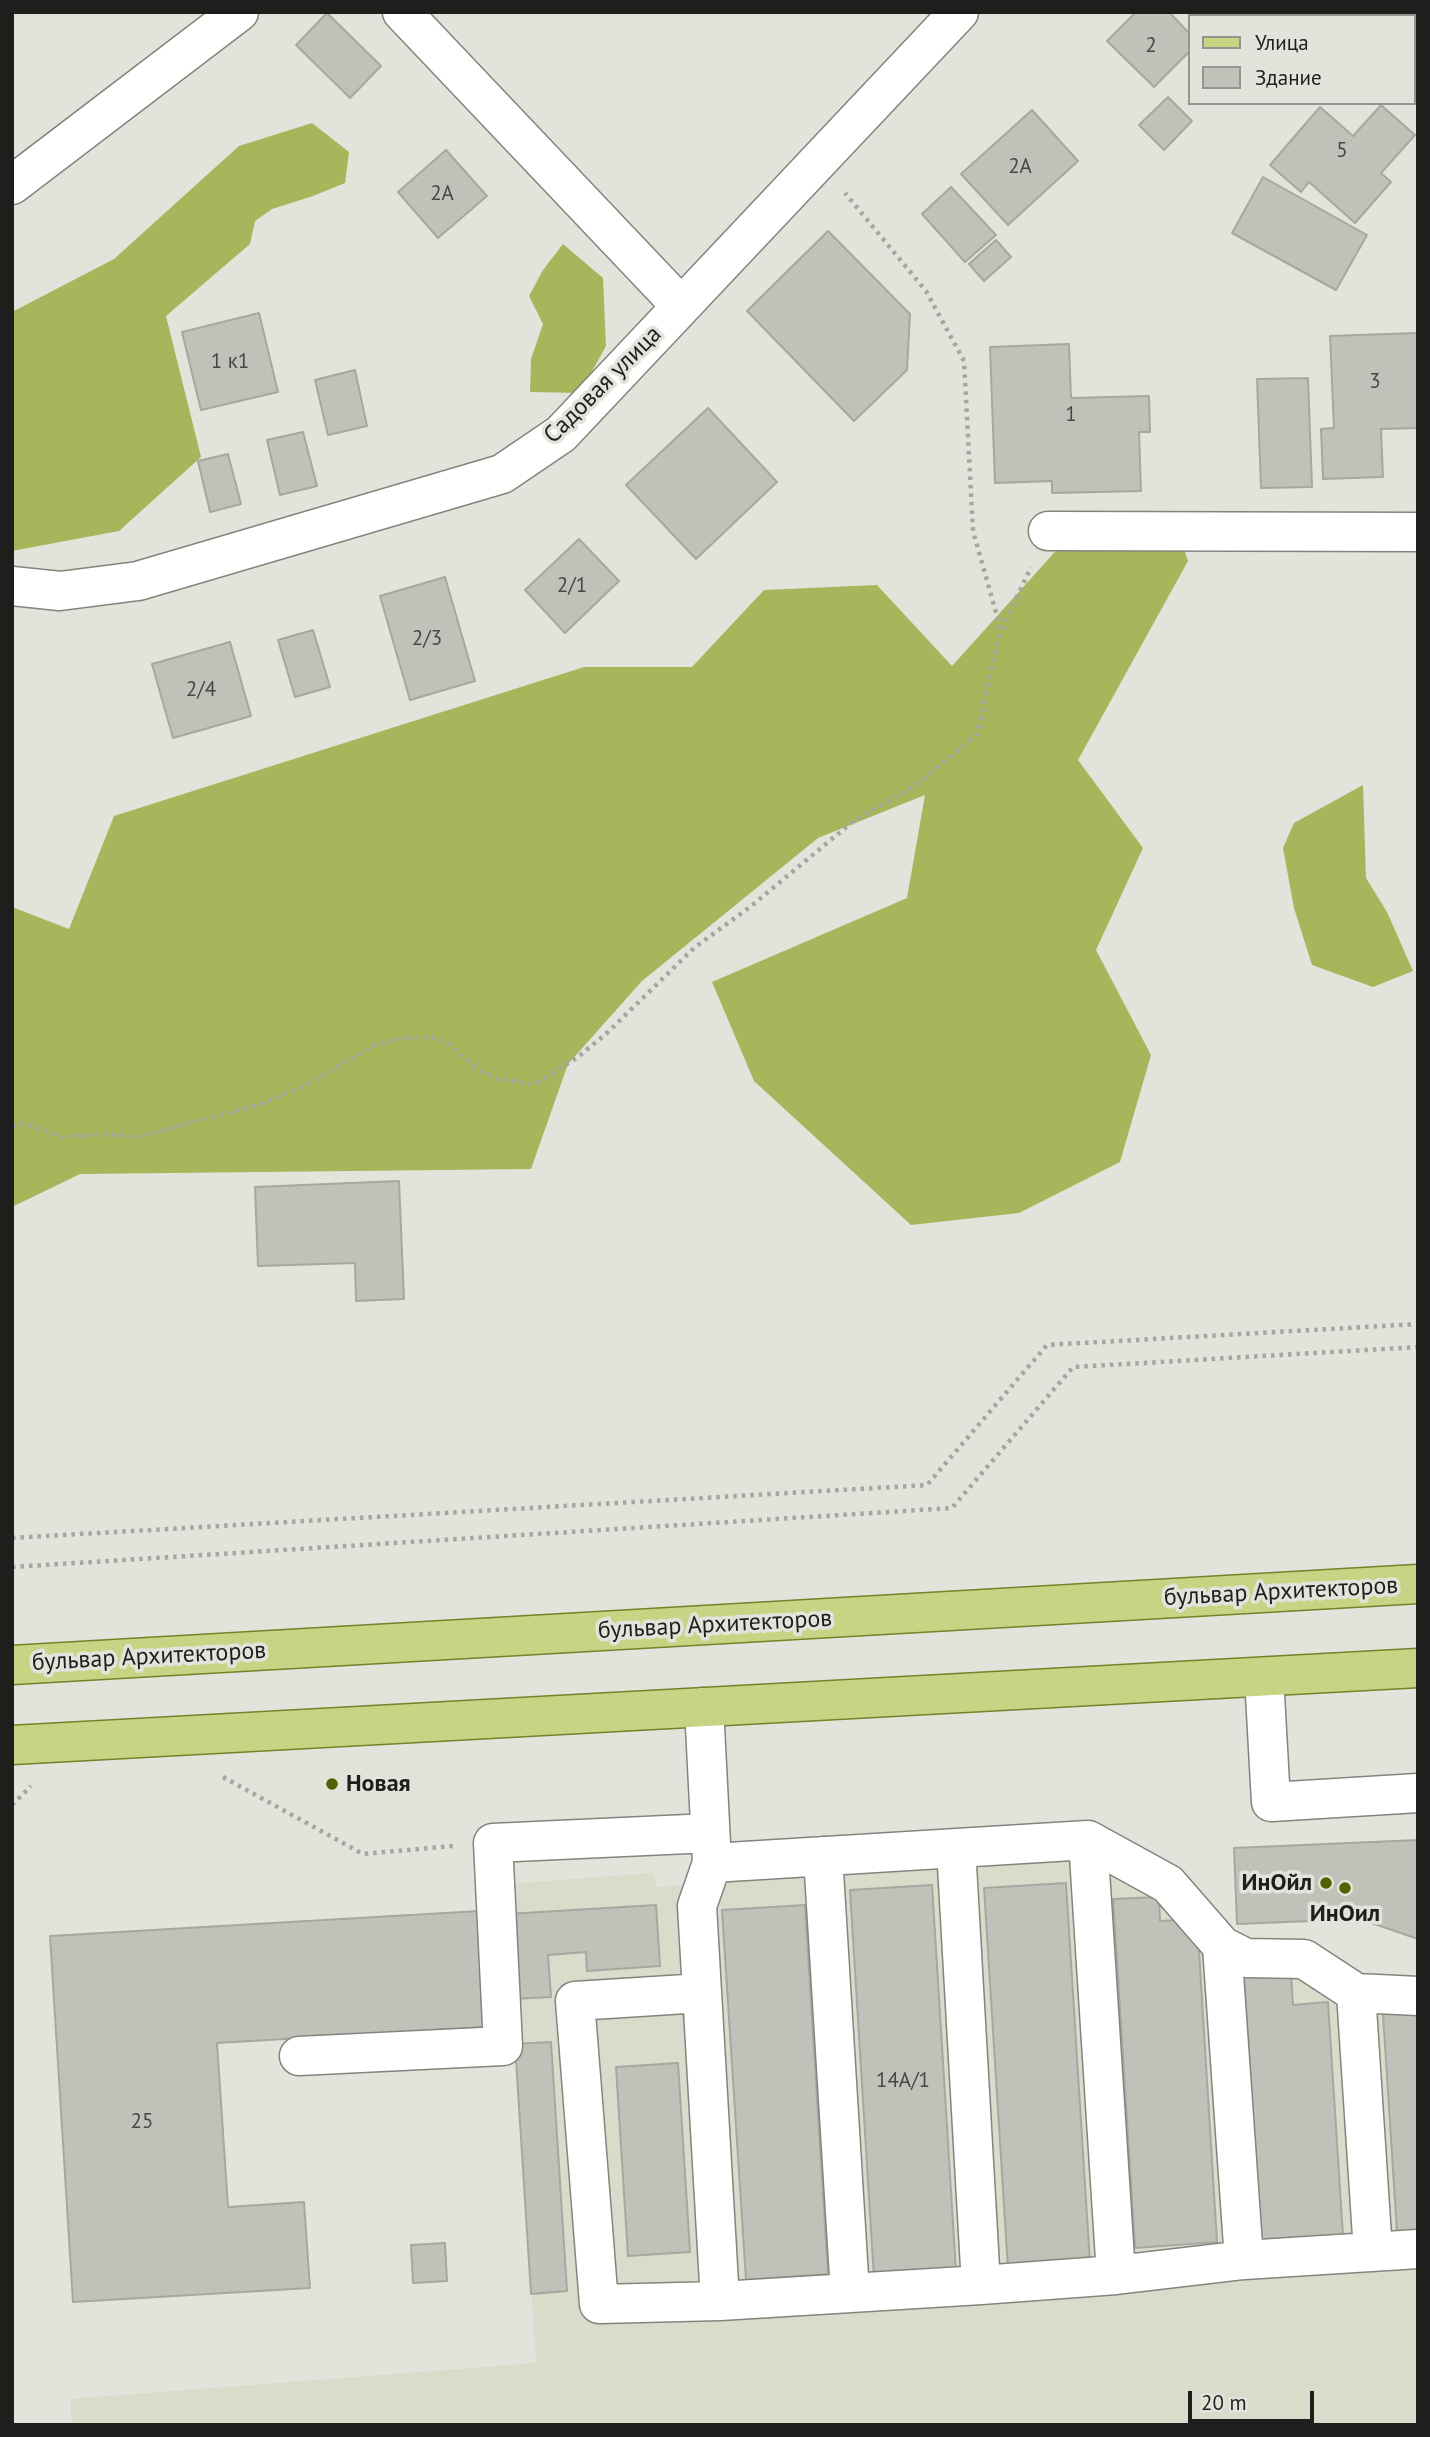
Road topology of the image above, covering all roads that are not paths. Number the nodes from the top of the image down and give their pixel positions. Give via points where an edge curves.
1 (239, 12) edge
2 (402, 12) edge
3 (958, 12) edge
4 (12, 185) edge
5 (681, 306) junction
6 (1048, 531) road end
7 (1418, 532) edge
8 (12, 586) edge
9 (1418, 1584) edge
10 (12, 1665) edge
11 (1418, 1668) edge
12 (1264, 1676) junction
13 (704, 1707) junction
14 (12, 1745) edge
15 (1418, 1793) edge
16 (1088, 1840) junction
17 (711, 1848) junction
18 (956, 1848) junction
19 (823, 1856) junction
20 (1222, 1946) junction
21 (702, 1993) junction
22 (1356, 1993) junction
23 (1418, 1996) edge
24 (299, 2056) dead end
25 (1418, 2249) edge
26 (1373, 2252) junction
27 (1244, 2260) junction
28 (1116, 2275) junction
29 (981, 2285) junction
30 (850, 2293) junction
31 (720, 2301) junction

1 - 4 street
2 - 5 street
3 - 5 street, Садовая улица
5 - 8 street, Садовая улица via 561,434 502,474 138,581 60,591
6 - 7 street
9 - 10 main road, бульвар Архитекторов
11 - 12 main road
12 - 13 main road
12 - 15 street via 1271,1801
13 - 14 main road
13 - 17 street
16 - 18 street
16 - 20 street via 1168,1884
16 - 28 street
17 - 19 street
17 - 21 street via 697,1906
17 - 24 street via 493,1843 503,2046
18 - 19 street
18 - 29 street
19 - 30 street
20 - 22 street via 1246,1958 1304,1959
20 - 27 street
21 - 31 street
21 - 31 street via 575,2001 599,2304
22 - 23 street
22 - 26 street
25 - 26 street
26 - 27 street
27 - 28 street
28 - 29 street
29 - 30 street
30 - 31 street

